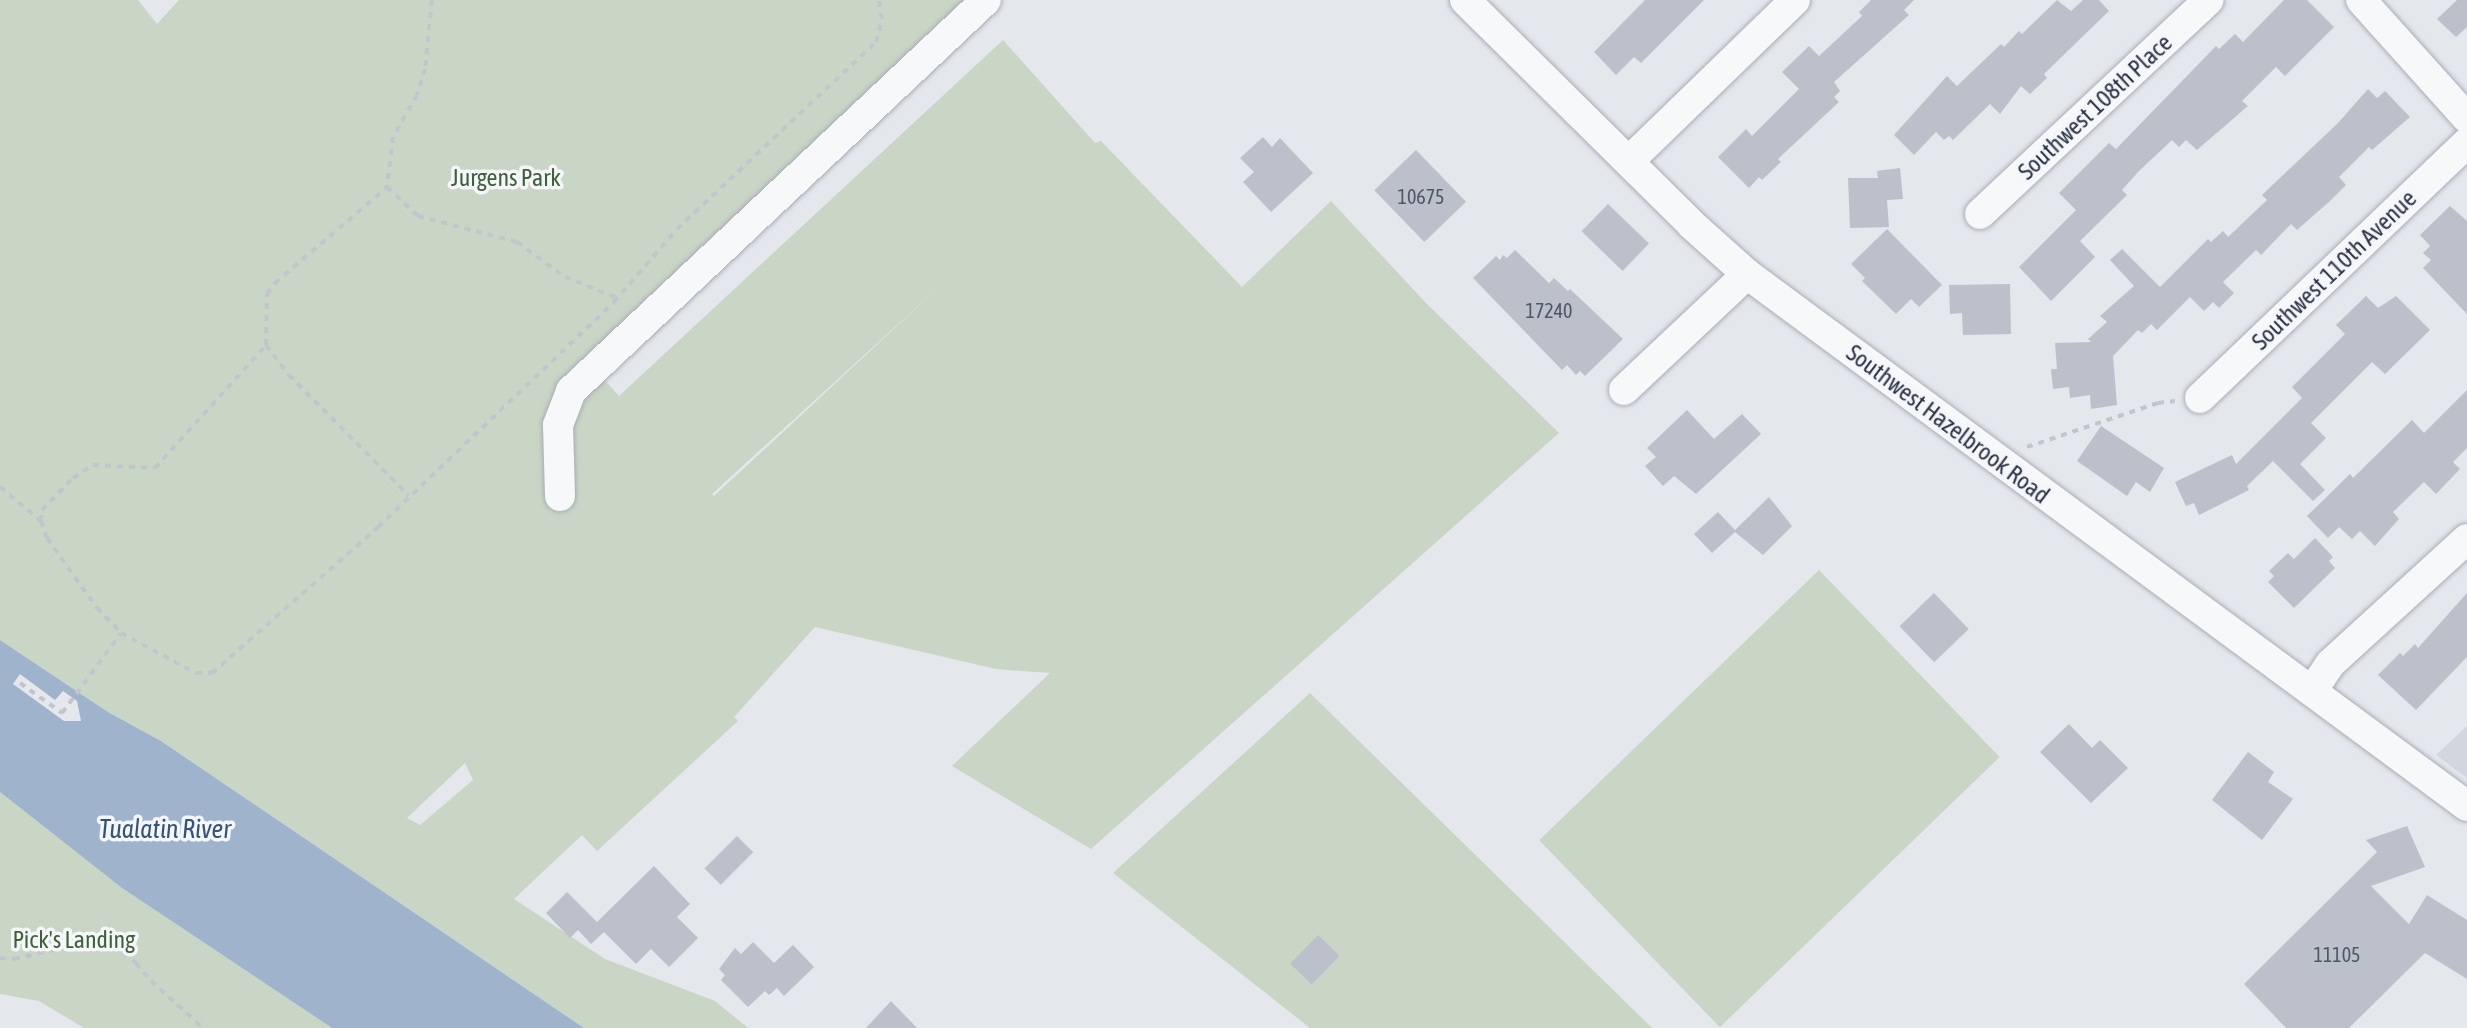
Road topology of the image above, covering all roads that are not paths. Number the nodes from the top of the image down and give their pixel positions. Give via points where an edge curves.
1 (986, 0) edge
2 (1465, 0) edge
3 (1795, 0) edge
4 (2209, 0) edge
5 (2361, 0) edge
6 (2467, 118) edge
7 (2467, 143) edge
8 (1629, 161) junction
9 (1980, 214) dead end
10 (1747, 274) junction
11 (1624, 390) dead end
12 (2200, 398) road end
13 (560, 496) dead end
14 (2467, 539) edge
15 (2312, 691) junction
16 (2467, 806) edge

1 - 13 street via 571,391 558,425
2 - 8 street, Southwest Hazelbrook Road
3 - 8 street
4 - 9 street, Southwest 108th Place
5 - 6 street
7 - 12 street, Southwest 110th Avenue
8 - 10 street, Southwest Hazelbrook Road
10 - 11 street
10 - 15 street, Southwest Hazelbrook Road
14 - 15 street via 2330,664
15 - 16 street, Southwest Hazelbrook Road

